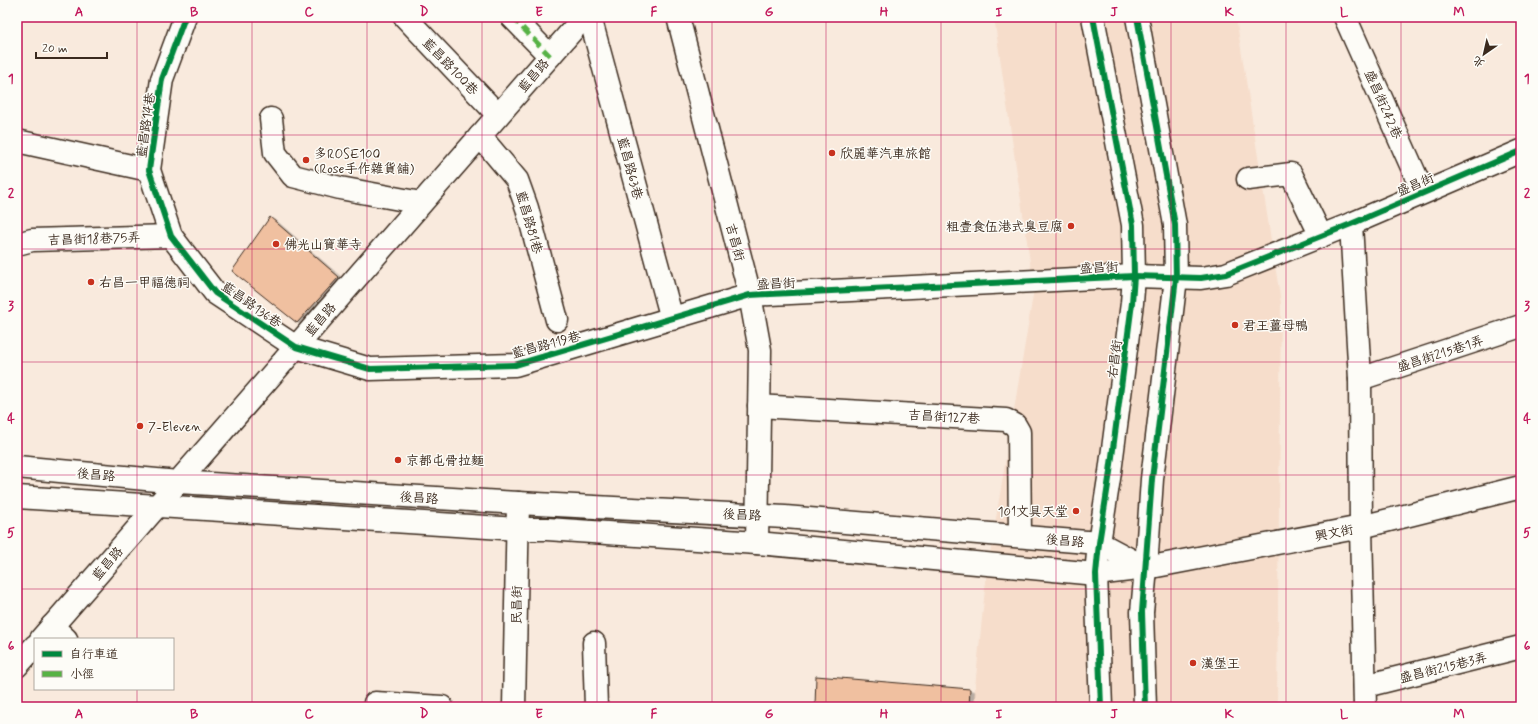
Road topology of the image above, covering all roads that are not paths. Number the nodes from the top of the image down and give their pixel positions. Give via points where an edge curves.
1 (185, 17) edge
2 (405, 17) edge
3 (512, 17) edge
4 (584, 17) edge
5 (590, 17) edge
6 (678, 17) edge
7 (1093, 17) edge
8 (1137, 17) edge
9 (1345, 17) edge
10 (550, 56) junction
11 (498, 115) junction
12 (271, 119) dead end
13 (480, 136) junction
14 (17, 141) edge
15 (1521, 151) edge
16 (149, 170) junction
17 (1248, 180) dead end
18 (1423, 192) junction
19 (421, 203) junction
20 (1351, 224) junction
21 (171, 236) junction
22 (1321, 236) junction
23 (17, 244) edge
24 (1134, 276) junction
25 (1176, 278) junction
26 (750, 295) junction
27 (672, 318) junction
28 (557, 320) dead end
29 (1521, 326) edge
30 (296, 347) junction
31 (1360, 379) junction
32 (759, 406) junction
33 (17, 467) edge
34 (178, 482) junction
35 (1521, 487) edge
36 (17, 497) edge
37 (518, 503) junction
38 (157, 506) junction
39 (758, 515) junction
40 (1361, 526) junction
41 (518, 528) junction
42 (1020, 536) junction
43 (756, 543) junction
44 (1099, 543) junction
45 (1146, 568) junction
46 (1096, 574) junction
47 (53, 635) edge
48 (594, 642) dead end
49 (34, 647) edge
50 (1521, 647) edge
51 (17, 666) edge
52 (1365, 697) edge
53 (375, 703) dead end
54 (442, 707) edge
55 (514, 707) edge
56 (596, 707) edge
57 (1101, 707) edge
58 (1145, 707) edge

1 - 16 street, 藍昌路14巷 via 162,79
2 - 11 street, 藍昌路100巷
3 - 10 street
4 - 10 street, 藍昌路
5 - 27 street, 藍昌路63巷
6 - 26 street, 吉昌街
7 - 24 street, 右昌街 via 1133,225
8 - 25 street via 1175,224
9 - 18 street, 盛昌街242巷
10 - 11 street, 藍昌路
11 - 13 street, 藍昌路
12 - 19 street via 275,153 293,176 340,188
13 - 19 street, 藍昌路
13 - 28 street, 藍昌路81巷 via 517,180
14 - 16 street
15 - 18 street, 盛昌街
16 - 21 street, 藍昌路14巷
17 - 22 street via 1291,174
18 - 20 street, 盛昌街
19 - 30 street, 藍昌路
20 - 22 street, 盛昌街
20 - 31 street
21 - 23 street, 吉昌街18巷75弄 via 32,240
21 - 30 street, 藍昌路136巷 via 215,293
22 - 25 street, 盛昌街 via 1226,274 1202,278
24 - 25 street, 盛昌街
24 - 26 street, 盛昌街
24 - 44 street, 右昌街 via 1132,310
25 - 45 street via 1152,479
26 - 27 street, 藍昌路119巷
26 - 32 street, 吉昌街 via 760,350
27 - 30 street, 藍昌路119巷 via 515,365 370,369
29 - 31 street, 盛昌街215巷1弄
30 - 34 street, 藍昌路
31 - 40 street
32 - 39 street, 吉昌街
32 - 42 street, 吉昌街127巷 via 1006,420 1015,425 1018,432
33 - 34 street, 後昌路
34 - 37 street, 後昌路
34 - 38 street, 藍昌路
35 - 40 street, 興文街
36 - 38 street, 後昌路
37 - 39 street, 後昌路
37 - 41 street, 民昌街
38 - 41 street, 後昌路
38 - 47 street, 藍昌路
39 - 42 street, 後昌路
39 - 43 street, 吉昌街
40 - 45 street, 興文街
40 - 52 street
41 - 43 street, 後昌路
41 - 55 street, 民昌街
42 - 44 street, 後昌路
43 - 46 street, 後昌路
44 - 45 street, 後昌路
44 - 46 street, 右昌街
45 - 46 street, 後昌路
45 - 58 street via 1142,612
46 - 57 street, 右昌街
48 - 56 street
49 - 51 street
50 - 52 street, 盛昌街215巷3弄
53 - 54 street

